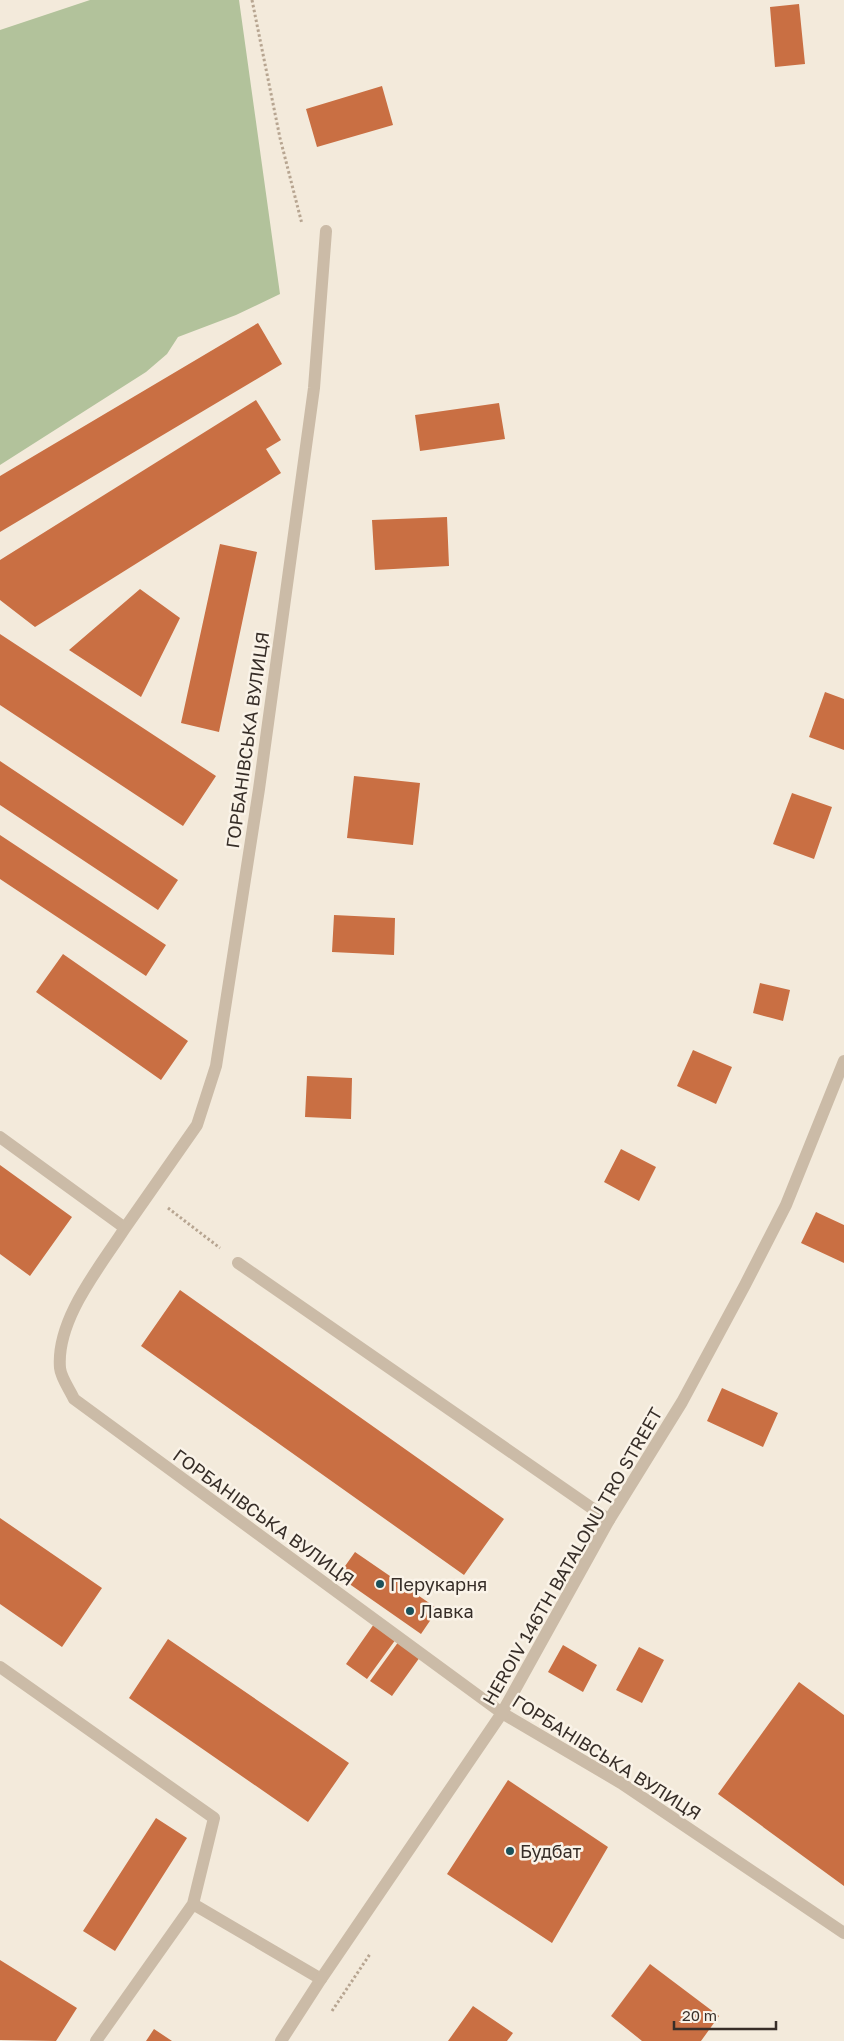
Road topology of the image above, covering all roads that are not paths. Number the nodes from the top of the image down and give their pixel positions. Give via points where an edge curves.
1 (326, 231) dead end
2 (844, 1061) edge
3 (0, 1137) edge
4 (126, 1228) junction
5 (238, 1262) road end
6 (609, 1520) junction
7 (0, 1667) edge
8 (502, 1713) junction
9 (194, 1904) junction
10 (844, 1933) edge
11 (321, 1979) junction
12 (96, 2041) edge
13 (281, 2041) edge

1 - 4 street, ГОРБАНІВСЬКА ВУЛИЦЯ via 312,398 259,789 216,1066 198,1125
2 - 6 street, HEROIV 146TH BATALONU TRO STREET via 786,1205 682,1402
3 - 4 street
4 - 8 street, ГОРБАНІВСЬКА ВУЛИЦЯ via 76,1304 64,1332 60,1369 74,1399
5 - 6 street
6 - 8 street, HEROIV 146TH BATALONU TRO STREET
7 - 9 street via 214,1818
8 - 10 street, ГОРБАНІВСЬКА ВУЛИЦЯ via 621,1783
8 - 11 street, HEROIV 146TH BATALONU TRO STREET
9 - 11 street
9 - 12 street
11 - 13 street, HEROIV 146TH BATALONU TRO STREET

